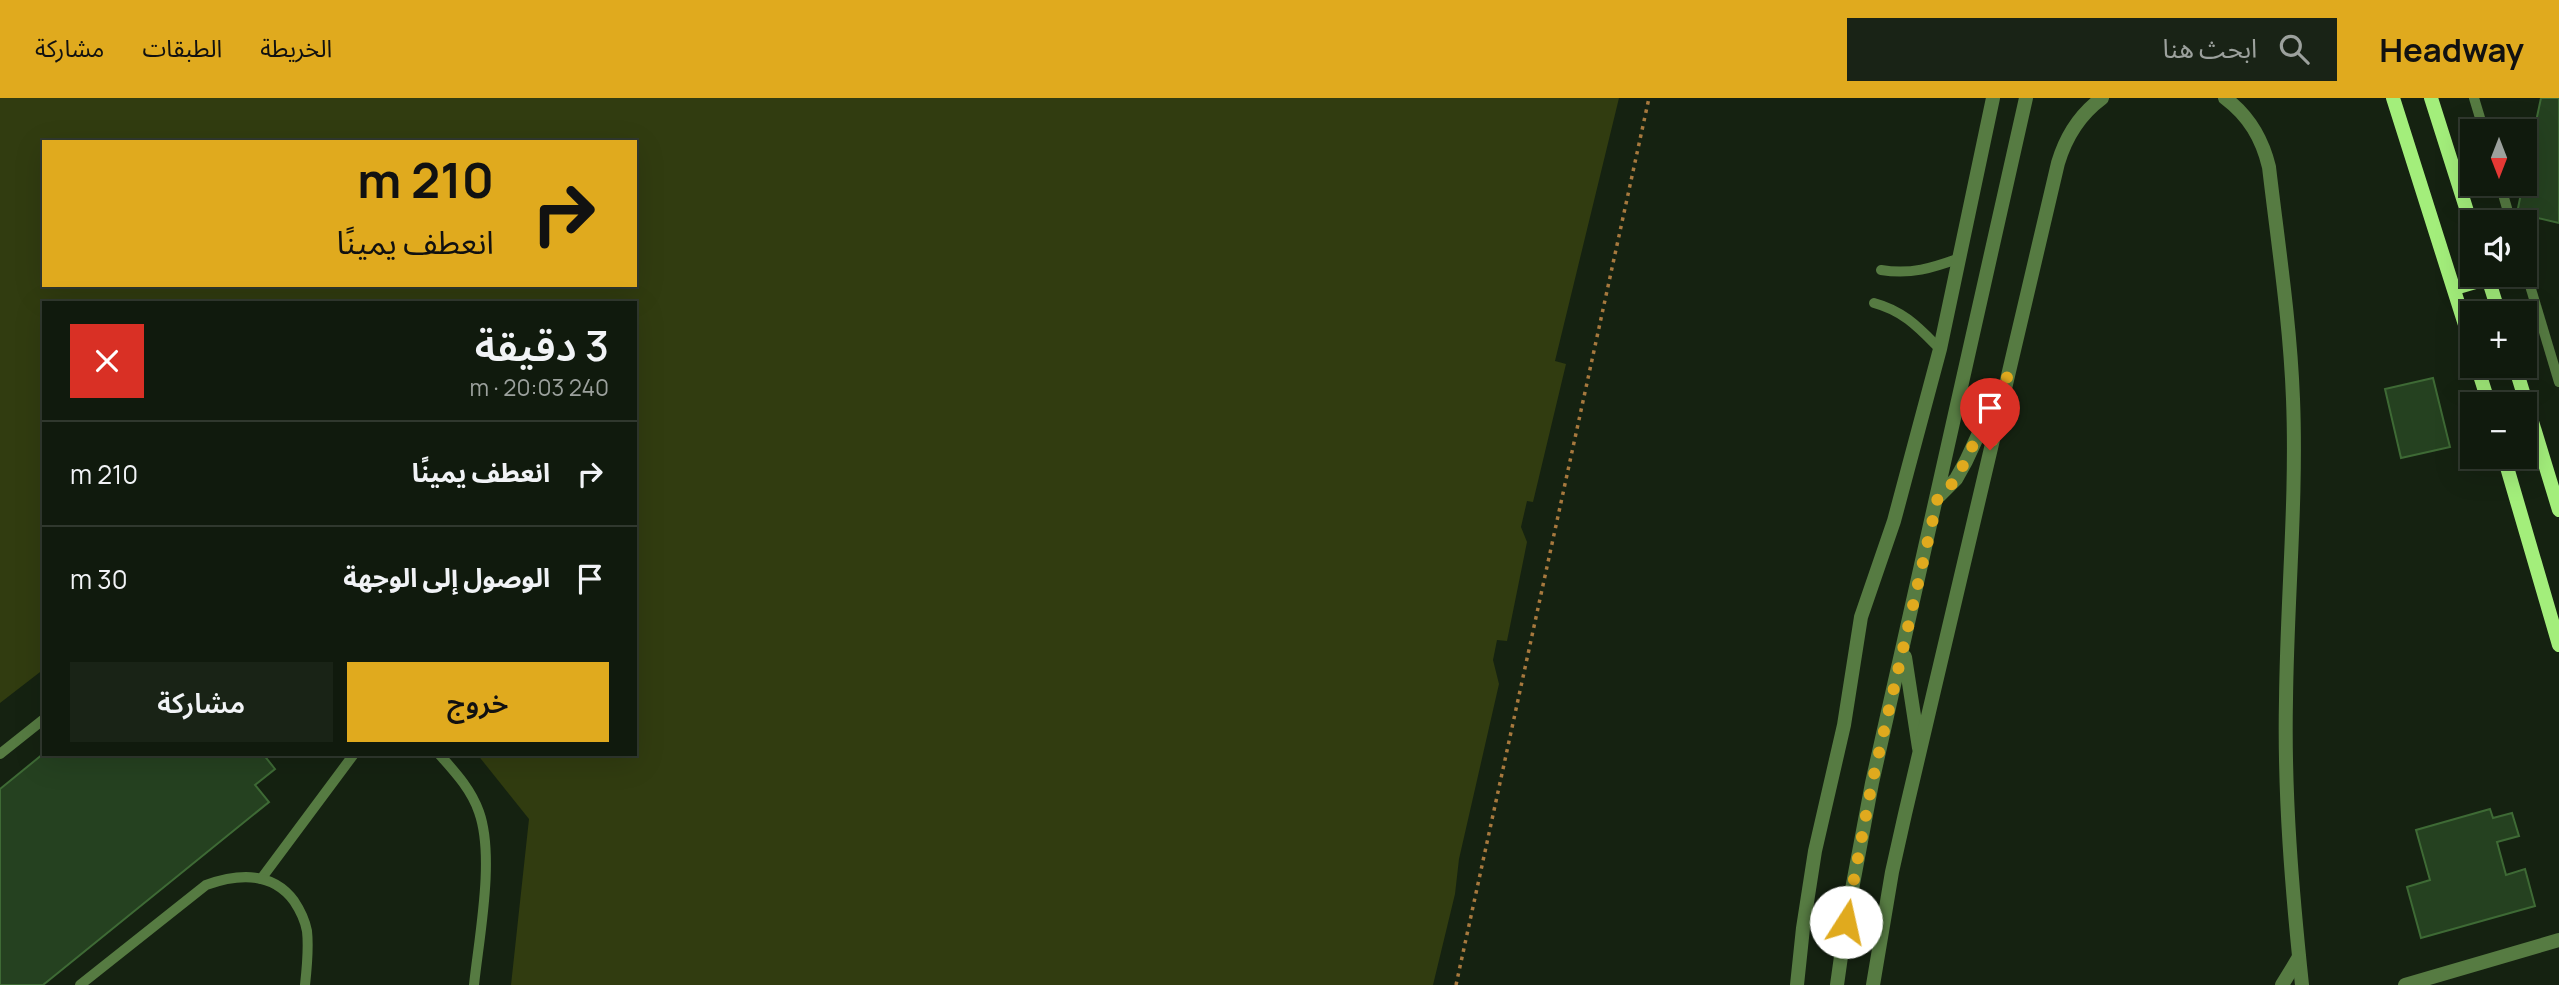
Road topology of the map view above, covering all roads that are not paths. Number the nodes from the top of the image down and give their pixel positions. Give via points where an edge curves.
1 (1993, 98) edge
2 (2026, 98) edge
3 (2102, 98) edge
4 (2225, 98) edge
5 (2393, 98) edge
6 (2431, 98) edge
7 (2474, 98) edge
8 (2480, 119) edge
9 (2467, 210) edge
10 (1960, 258) junction
11 (1881, 270) dead end
12 (2460, 286) edge
13 (2530, 287) edge
14 (2455, 288) junction
15 (1874, 303) dead end
16 (2460, 305) edge
17 (1940, 349) junction
18 (2008, 373) junction
19 (2519, 378) edge
20 (2559, 382) edge
21 (2508, 469) edge
22 (1938, 497) junction
23 (2559, 510) edge
24 (2559, 645) edge
25 (1904, 649) junction
26 (42, 721) edge
27 (0, 754) edge
28 (353, 756) edge
29 (441, 756) edge
30 (1920, 757) junction
31 (261, 879) junction
32 (2559, 940) edge
33 (2300, 957) junction
34 (80, 985) edge
35 (305, 985) edge
36 (474, 985) edge
37 (1797, 985) edge
38 (1837, 985) edge
39 (1873, 985) edge
40 (2282, 985) edge
41 (2302, 985) edge
42 (2405, 985) edge

1 - 10 street
2 - 22 street
3 - 18 street via 2081,117 2063,146
4 - 33 street via 2248,120 2265,150 2290,344 2294,453 2286,766
5 - 14 street
6 - 9 street
7 - 8 lane
10 - 11 lane via 1912,273
10 - 17 street
12 - 14 street
13 - 20 lane
14 - 16 street
15 - 17 lane via 1903,314
17 - 37 street via 1894,521 1861,617 1844,725 1813,864
18 - 22 street via 1956,480
18 - 30 street
19 - 23 street
21 - 24 street
22 - 25 street
25 - 30 street
25 - 38 street via 1858,852
26 - 27 lane
28 - 31 lane
29 - 36 lane via 471,795 484,829 486,866
30 - 39 street via 1892,872
31 - 34 lane via 226,878 206,885
31 - 35 lane via 287,892 299,909 308,949
32 - 42 street
33 - 40 street
33 - 41 street

